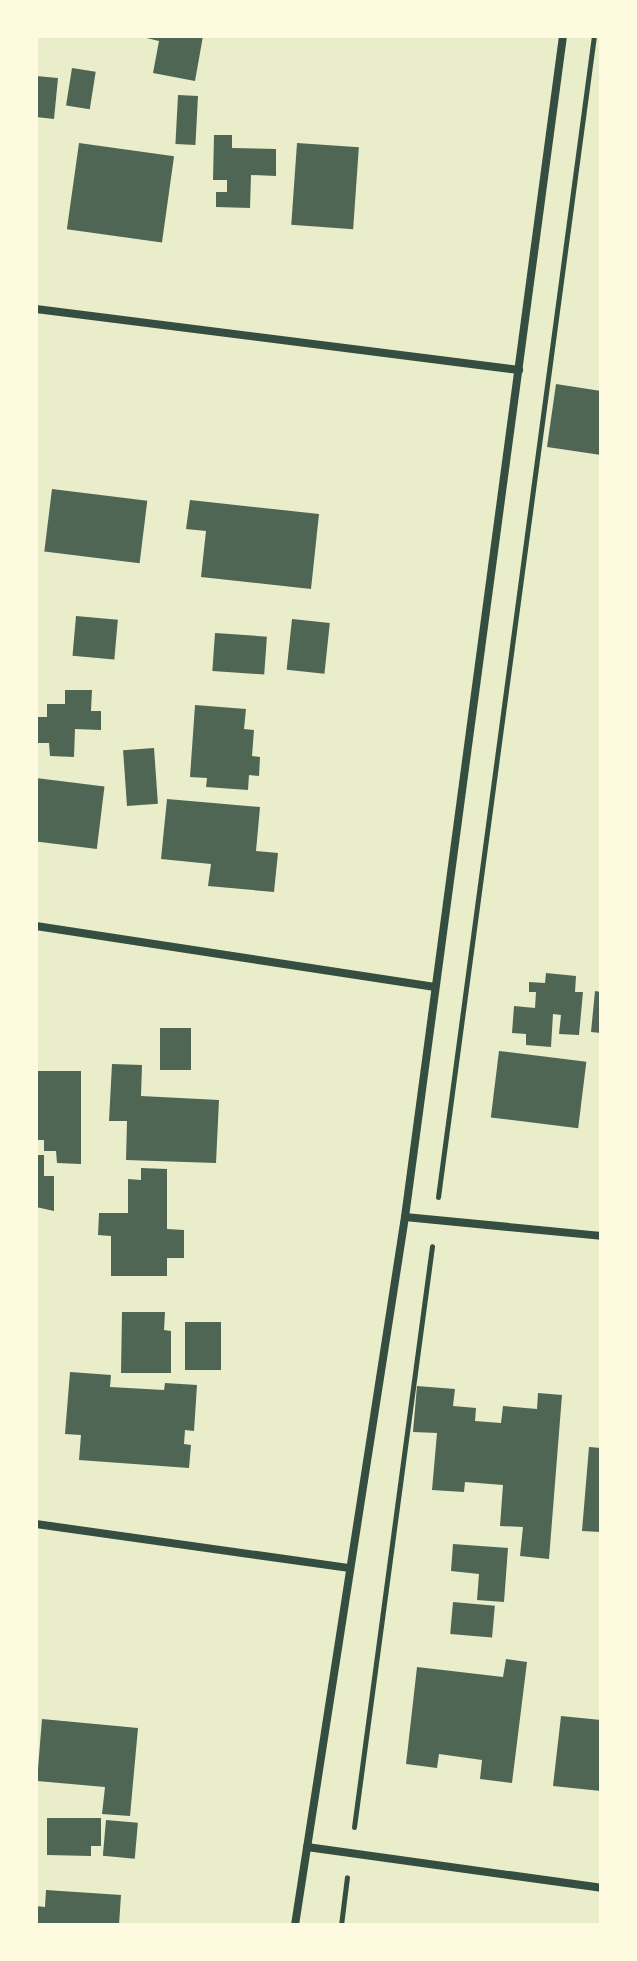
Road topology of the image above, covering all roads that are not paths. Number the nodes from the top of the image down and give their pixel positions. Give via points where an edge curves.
1 (563, 36) edge
2 (36, 309) edge
3 (519, 370) junction
4 (36, 926) edge
5 (433, 987) junction
6 (405, 1217) junction
7 (601, 1236) edge
8 (36, 1524) edge
9 (350, 1568) junction
10 (307, 1847) junction
11 (601, 1888) edge
12 (295, 1925) edge

1 - 3 street
2 - 3 street
3 - 5 street
4 - 5 street
5 - 6 street
6 - 7 street
6 - 9 street
8 - 9 street
9 - 10 street
10 - 11 street
10 - 12 street

